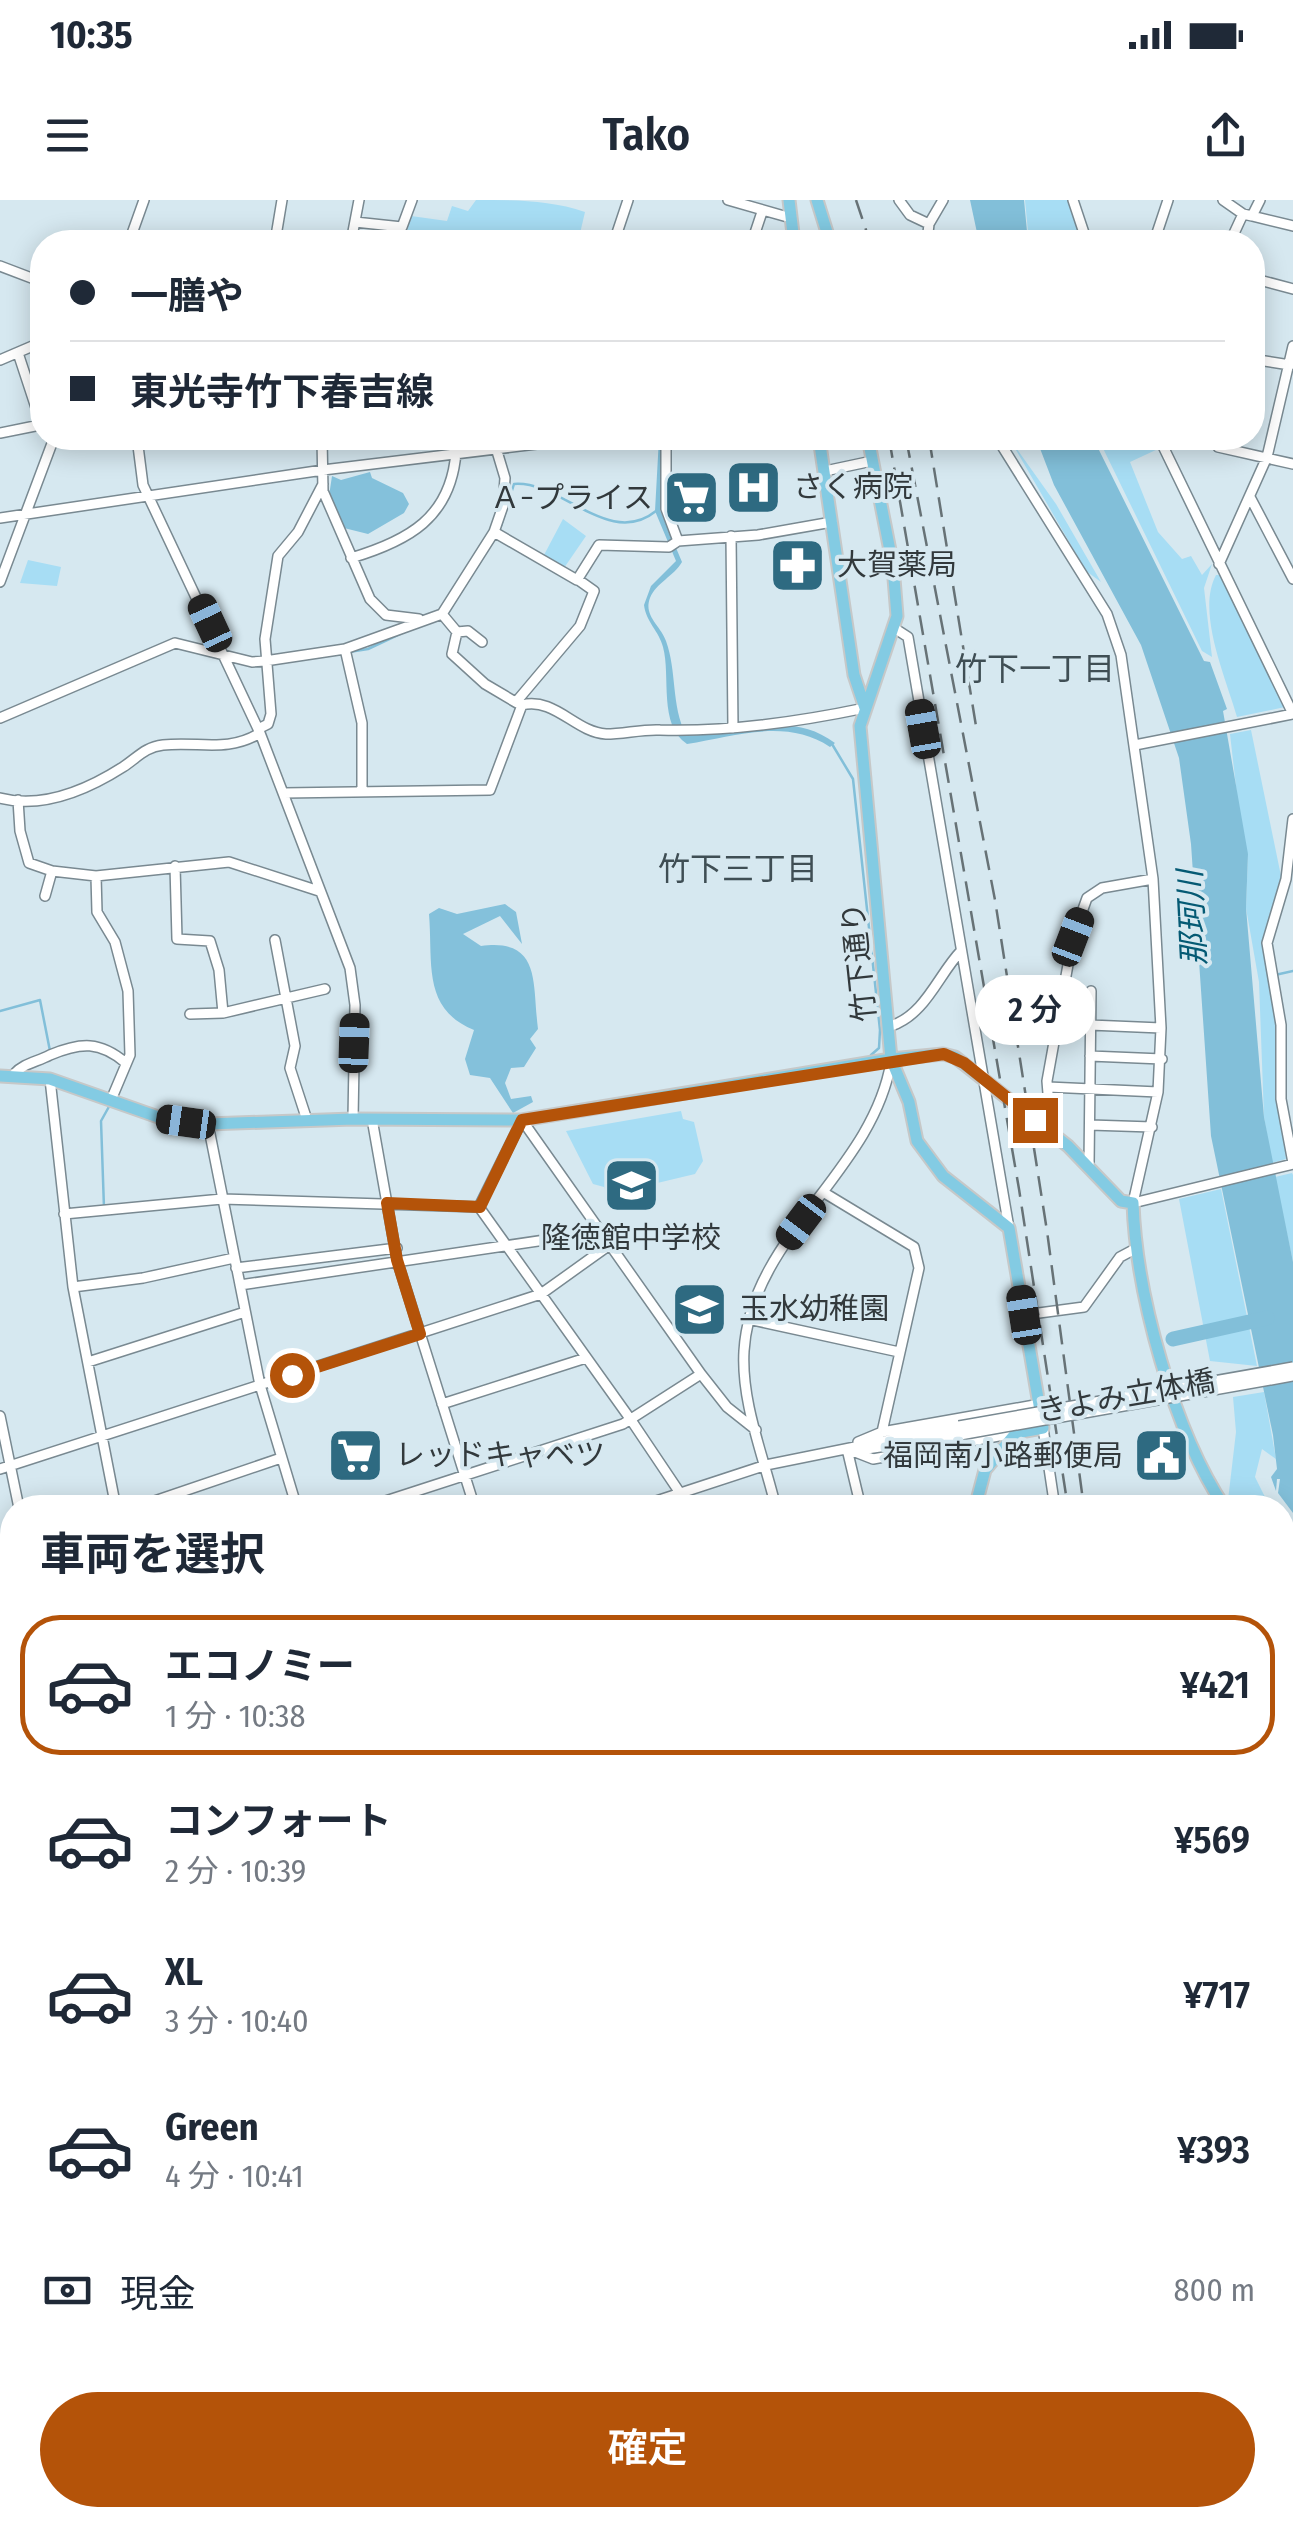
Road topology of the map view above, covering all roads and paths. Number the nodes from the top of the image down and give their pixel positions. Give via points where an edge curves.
1 (144, 200) edge
2 (282, 200) edge
3 (359, 200) edge
4 (412, 200) edge
5 (628, 200) edge
6 (728, 200) edge
7 (789, 200) edge
8 (817, 200) edge
9 (943, 200) edge
10 (1073, 200) edge
11 (1168, 200) edge
12 (1222, 200) edge
13 (1260, 200) edge
14 (901, 201) edge
15 (754, 209) junction
16 (1247, 215) junction
17 (791, 218) junction
18 (355, 222) junction
19 (929, 224) junction
20 (1293, 226) edge
21 (402, 227) junction
22 (135, 230) edge
23 (277, 230) edge
24 (353, 230) edge
25 (402, 230) edge
26 (618, 230) edge
27 (753, 230) edge
28 (792, 230) edge
29 (826, 230) edge
30 (928, 230) edge
31 (1083, 230) edge
32 (1158, 230) edge
33 (1238, 230) edge
34 (0, 266) edge
35 (30, 277) edge
36 (1265, 282) edge
37 (1293, 290) edge
38 (1293, 346) edge
39 (30, 348) edge
40 (18, 353) junction
41 (0, 360) edge
42 (1265, 361) edge
43 (1291, 365) edge
44 (30, 391) edge
45 (30, 427) edge
46 (0, 432) edge
47 (50, 450) edge
48 (139, 450) edge
49 (322, 450) edge
50 (464, 450) edge
51 (496, 450) edge
52 (666, 450) edge
53 (821, 450) edge
54 (870, 450) edge
55 (1005, 450) edge
56 (1165, 450) edge
57 (1232, 450) edge
58 (456, 452) junction
59 (1266, 457) junction
60 (872, 461) junction
61 (1293, 464) edge
62 (323, 470) junction
63 (825, 471) junction
64 (322, 484) junction
65 (148, 494) junction
66 (1250, 497) junction
67 (27, 512) junction
68 (0, 518) edge
69 (832, 522) junction
70 (494, 532) junction
71 (731, 536) junction
72 (678, 541) junction
73 (351, 558) junction
74 (1220, 564) junction
75 (578, 579) junction
76 (1293, 579) edge
77 (0, 582) edge
78 (442, 614) junction
79 (423, 619) junction
80 (894, 628) junction
81 (457, 632) junction
82 (482, 642) dead end
83 (345, 649) junction
84 (224, 653) junction
85 (265, 661) junction
86 (519, 704) junction
87 (865, 708) junction
88 (1293, 714) edge
89 (0, 718) edge
90 (733, 728) junction
91 (259, 731) junction
92 (1139, 744) junction
93 (362, 790) junction
94 (284, 792) junction
95 (0, 798) edge
96 (18, 800) junction
97 (1293, 819) edge
98 (175, 866) junction
99 (52, 871) junction
100 (96, 876) junction
101 (1152, 879) junction
102 (320, 891) junction
103 (45, 896) dead end
104 (274, 940) dead end
105 (962, 951) junction
106 (325, 989) dead end
107 (1091, 991) dead end
108 (285, 996) junction
109 (223, 1013) junction
110 (190, 1014) dead end
111 (891, 1026) junction
112 (1090, 1026) junction
113 (1162, 1028) junction
114 (1090, 1056) junction
115 (891, 1059) junction
116 (1162, 1059) junction
117 (126, 1064) junction
118 (7, 1075) edge
119 (50, 1078) junction
120 (985, 1079) junction
121 (1048, 1088) junction
122 (1089, 1088) junction
123 (1158, 1092) junction
124 (111, 1100) junction
125 (352, 1119) junction
126 (306, 1120) junction
127 (372, 1120) junction
128 (522, 1120) junction
129 (208, 1124) junction
130 (1090, 1126) junction
131 (1152, 1126) junction
132 (1051, 1131) junction
133 (1089, 1165) junction
134 (1290, 1165) edge
135 (823, 1192) junction
136 (222, 1199) junction
137 (387, 1203) junction
138 (1133, 1203) junction
139 (480, 1207) junction
140 (64, 1214) junction
141 (1009, 1228) junction
142 (599, 1232) junction
143 (506, 1244) junction
144 (608, 1246) junction
145 (397, 1248) junction
146 (1134, 1249) junction
147 (397, 1260) junction
148 (235, 1263) junction
149 (240, 1286) junction
150 (73, 1287) junction
151 (541, 1294) junction
152 (245, 1312) junction
153 (1024, 1315) junction
154 (748, 1319) junction
155 (420, 1334) junction
156 (899, 1352) junction
157 (586, 1358) junction
158 (88, 1362) junction
159 (1293, 1367) edge
160 (701, 1374) junction
161 (1293, 1376) edge
162 (260, 1385) junction
163 (442, 1404) junction
164 (1040, 1404) junction
165 (0, 1416) edge
166 (631, 1420) junction
167 (1043, 1428) junction
168 (756, 1430) junction
169 (959, 1430) junction
170 (882, 1432) junction
171 (1016, 1433) junction
172 (102, 1437) junction
173 (847, 1449) junction
174 (281, 1458) junction
175 (766, 1465) junction
176 (4, 1468) edge
177 (465, 1476) junction
178 (680, 1493) junction
179 (14, 1495) edge
180 (113, 1495) edge
181 (172, 1495) edge
182 (293, 1495) edge
183 (405, 1495) edge
184 (471, 1495) edge
185 (674, 1495) edge
186 (773, 1495) edge
187 (859, 1495) edge
188 (978, 1495) edge
189 (1053, 1495) edge
190 (1219, 1495) edge

1 - 22 street
2 - 23 street
3 - 18 street
4 - 21 street
5 - 26 street
6 - 15 street
7 - 17 main road
8 - 29 main road
9 - 19 street
10 - 31 street
11 - 32 street
12 - 16 street
13 - 16 street
14 - 19 street via 910,215
15 - 17 street
15 - 27 street
16 - 20 street
16 - 33 street
17 - 28 main road
18 - 21 street
18 - 24 street
19 - 30 street
21 - 25 street
34 - 35 street
36 - 37 street
38 - 43 street
39 - 40 street
40 - 41 street
40 - 44 street
42 - 43 street
43 - 59 street
45 - 46 street
47 - 67 street
48 - 65 street
49 - 62 street
50 - 58 street
51 - 70 street via 505,478
52 - 72 street via 664,490
53 - 63 main road
54 - 60 main road, 竹下通り
55 - 92 street via 1107,614
56 - 74 street
57 - 59 street
58 - 62 street
58 - 73 street via 443,501 415,530 400,543
59 - 61 street
59 - 66 street
60 - 63 street
60 - 80 main road, 竹下通り via 893,566
62 - 64 street
62 - 65 street
63 - 69 main road
64 - 73 street
64 - 85 street via 278,556
65 - 67 street
65 - 84 street
66 - 74 street
66 - 76 street
67 - 68 street
67 - 77 street
69 - 71 street
69 - 87 main road via 854,675
70 - 75 street
70 - 78 street
71 - 72 street
71 - 90 street
72 - 75 street via 669,547 599,545
73 - 79 street via 370,599 386,614
74 - 88 street
75 - 86 street via 594,591 580,626
78 - 79 street
78 - 81 street
79 - 83 street
80 - 87 main road, 竹下通り
80 - 105 street via 908,638
81 - 82 street via 468,631
81 - 86 street via 452,654
83 - 85 street
83 - 93 street via 362,723
84 - 85 street
84 - 89 street via 176,643
84 - 91 street
85 - 91 street via 271,714
86 - 90 street via 541,703 602,734
86 - 93 street via 491,789
87 - 90 street
87 - 111 main road, 竹下通り via 860,726
88 - 92 street
91 - 94 street
91 - 96 street via 234,747 162,745 60,800
92 - 101 street
93 - 94 street
94 - 102 street
95 - 96 street
96 - 99 street via 29,862
97 - 134 street via 1268,943
98 - 100 street
98 - 102 street via 229,862
98 - 109 street via 177,939 210,941
99 - 100 street
99 - 103 street
100 - 117 street via 97,912 115,942 128,991
101 - 113 street
101 - 121 street via 1102,888 1088,898 1073,937
102 - 125 street via 354,987
104 - 108 street
105 - 111 street via 924,1002
105 - 120 street
106 - 108 street
107 - 112 street
108 - 109 street
108 - 126 street via 294,1046 290,1068
109 - 110 street
111 - 115 main road, 竹下通り
112 - 113 street
112 - 114 street
113 - 116 street
114 - 116 street
114 - 122 street
115 - 120 main road via 944,1054
115 - 128 main road
115 - 135 street, 竹下通り via 870,1122
115 - 141 main road via 917,1141 943,1176
116 - 123 street
117 - 118 street via 108,1049 68,1046
117 - 124 street
118 - 119 main road
119 - 124 main road
119 - 140 street
120 - 132 main road
120 - 141 street
121 - 122 street
121 - 132 street
122 - 123 street
122 - 130 street
123 - 131 street
124 - 129 main road via 161,1118
125 - 126 main road
125 - 127 main road
126 - 129 main road
127 - 128 main road
127 - 137 street
128 - 139 street
128 - 142 street
129 - 136 street
130 - 131 street
130 - 133 street
131 - 138 street
132 - 133 main road
133 - 138 main road via 1120,1201
134 - 138 street
135 - 154 street, 竹下通り via 772,1262
135 - 156 street via 914,1247 919,1268
136 - 137 street
136 - 140 street
136 - 148 street
137 - 139 street
137 - 145 street
138 - 146 main road
139 - 143 street
140 - 150 street
141 - 153 main road
142 - 143 street
142 - 144 street
143 - 147 street
143 - 151 street
144 - 151 street
144 - 160 street
145 - 147 street
145 - 148 street
146 - 153 street via 1120,1257 1084,1308
146 - 190 main road via 1180,1412
147 - 149 street
147 - 155 street
148 - 149 street
148 - 150 street
149 - 152 street
150 - 158 street
151 - 155 street
151 - 157 street
152 - 158 street
152 - 162 street
153 - 164 main road
154 - 156 street
154 - 168 street, 竹下通り via 744,1362
155 - 162 street
155 - 163 street
156 - 170 street
157 - 163 street
157 - 166 street
158 - 172 street
159 - 169 street, きよみ立体橋, bridge
160 - 166 street
160 - 168 street
161 - 169 street, きよみ立体橋, bridge
162 - 172 street
162 - 174 street
163 - 177 street
164 - 167 main road
164 - 170 street
165 - 176 street
166 - 177 street
166 - 178 street
167 - 171 main road
167 - 189 street
168 - 175 street, 竹下通り
169 - 173 street
170 - 173 street
171 - 173 street via 873,1459
171 - 188 main road via 985,1470
172 - 176 street
172 - 180 street
173 - 175 street
173 - 187 street
174 - 181 street
174 - 182 street
175 - 178 street
175 - 186 street, 竹下通り
176 - 179 street
177 - 183 street
177 - 184 street
178 - 185 street

